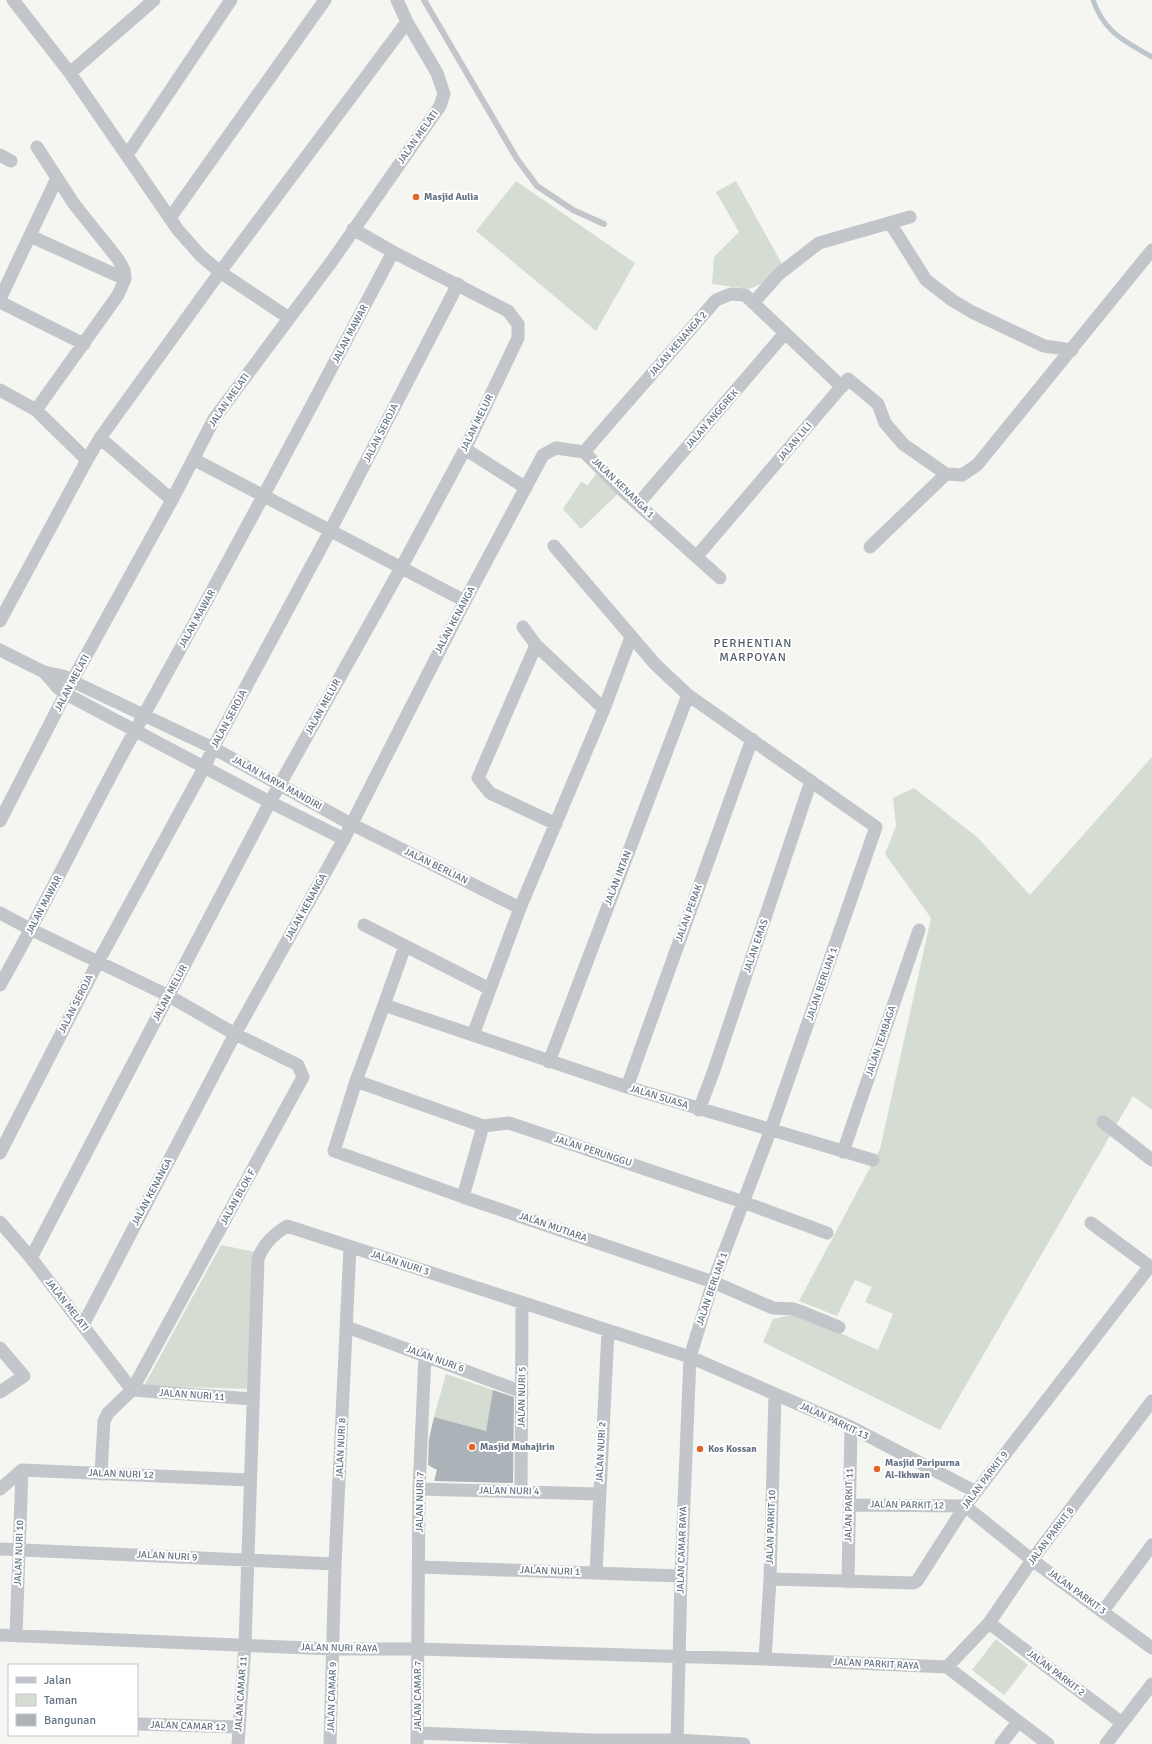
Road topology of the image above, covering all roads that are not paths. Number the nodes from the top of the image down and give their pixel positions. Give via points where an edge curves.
1 (13, 0) edge
2 (154, 0) edge
3 (231, 0) edge
4 (325, 0) edge
5 (397, 0) edge
6 (424, 0) edge
7 (407, 22) junction
8 (70, 74) junction
9 (37, 147) dead end
10 (127, 155) junction
11 (57, 178) junction
12 (910, 217) dead end
13 (170, 218) junction
14 (890, 223) junction
15 (604, 224) dead end
16 (353, 230) junction
17 (30, 236) junction
18 (1152, 250) edge
19 (393, 252) junction
20 (220, 272) junction
21 (125, 279) junction
22 (458, 284) junction
23 (0, 299) edge
24 (0, 302) edge
25 (753, 303) junction
26 (289, 318) junction
27 (785, 333) junction
28 (84, 344) junction
29 (1072, 350) junction
30 (842, 387) junction
31 (0, 390) edge
32 (36, 410) junction
33 (100, 438) junction
34 (465, 449) junction
35 (584, 452) junction
36 (193, 459) junction
37 (87, 460) junction
38 (946, 474) junction
39 (526, 488) junction
40 (264, 496) junction
41 (172, 500) junction
42 (638, 504) junction
43 (330, 531) junction
44 (554, 546) dead end
45 (870, 547) dead end
46 (697, 556) junction
47 (401, 568) junction
48 (720, 578) dead end
49 (465, 601) junction
50 (0, 622) edge
51 (523, 627) dead end
52 (631, 637) junction
53 (536, 645) junction
54 (0, 650) edge
55 (44, 672) junction
56 (73, 680) junction
57 (66, 694) junction
58 (688, 695) junction
59 (604, 709) junction
60 (144, 716) junction
61 (135, 731) junction
62 (752, 739) junction
63 (213, 748) junction
64 (205, 766) junction
65 (811, 781) junction
66 (280, 785) junction
67 (270, 802) junction
68 (0, 821) edge
69 (351, 824) junction
70 (556, 824) junction
71 (344, 839) junction
72 (520, 908) junction
73 (0, 913) edge
74 (364, 925) dead end
75 (32, 930) junction
76 (919, 930) dead end
77 (405, 946) junction
78 (98, 962) junction
79 (0, 985) edge
80 (490, 989) junction
81 (169, 996) junction
82 (384, 1005) junction
83 (235, 1034) junction
84 (473, 1035) junction
85 (549, 1062) junction
86 (356, 1081) junction
87 (627, 1087) junction
88 (699, 1110) junction
89 (1103, 1122) dead end
90 (483, 1126) junction
91 (771, 1129) junction
92 (843, 1152) junction
93 (0, 1153) edge
94 (873, 1160) dead end
95 (1152, 1160) edge
96 (463, 1197) junction
97 (743, 1202) junction
98 (0, 1222) edge
99 (1091, 1223) dead end
100 (827, 1233) dead end
101 (350, 1247) junction
102 (31, 1258) junction
103 (1151, 1267) edge
104 (714, 1282) junction
105 (522, 1304) junction
106 (83, 1325) junction
107 (347, 1327) junction
108 (839, 1327) dead end
109 (608, 1331) junction
110 (0, 1348) edge
111 (425, 1355) junction
112 (690, 1357) junction
113 (132, 1390) junction
114 (0, 1392) edge
115 (522, 1392) junction
116 (775, 1394) junction
117 (252, 1399) junction
118 (1152, 1401) edge
119 (851, 1427) junction
120 (22, 1470) junction
121 (101, 1474) junction
122 (249, 1480) junction
123 (0, 1489) edge
124 (419, 1489) junction
125 (520, 1491) junction
126 (976, 1492) junction
127 (599, 1494) junction
128 (849, 1505) junction
129 (965, 1506) junction
130 (1152, 1545) edge
131 (0, 1549) edge
132 (19, 1550) junction
133 (248, 1560) junction
134 (1032, 1560) junction
135 (335, 1564) junction
136 (419, 1567) junction
137 (596, 1573) junction
138 (681, 1576) junction
139 (770, 1579) junction
140 (848, 1582) junction
141 (1103, 1611) junction
142 (989, 1623) junction
143 (0, 1635) edge
144 (16, 1635) junction
145 (245, 1644) junction
146 (1152, 1648) edge
147 (333, 1649) junction
148 (418, 1649) junction
149 (678, 1657) junction
150 (765, 1659) junction
151 (947, 1667) junction
152 (1152, 1684) edge
153 (1018, 1722) junction
154 (1122, 1723) junction
155 (138, 1724) edge
156 (238, 1727) junction
157 (417, 1738) edge
158 (592, 1742) edge
159 (677, 1742) edge
160 (238, 1744) edge
161 (330, 1744) edge
162 (744, 1744) edge
163 (1001, 1744) edge
164 (1048, 1744) edge
165 (1106, 1744) edge

1 - 8 street
2 - 8 street
3 - 10 street
4 - 13 street
5 - 7 street, JALAN MELATI
6 - 15 lane via 517,159 537,186 573,210
7 - 16 street, JALAN MELATI via 438,73 444,94 440,106
7 - 20 street
8 - 10 street
9 - 11 street
10 - 13 street
11 - 17 street
11 - 21 street via 74,204 118,259 124,270
12 - 14 street
13 - 20 street via 201,256
14 - 25 street via 819,243 779,274
14 - 29 street via 926,280 952,300 1044,346
16 - 19 street, JALAN MELUR
16 - 26 street, JALAN MELATI
17 - 21 street
17 - 23 street
18 - 29 street
19 - 22 street, JALAN MELUR
19 - 40 street, JALAN MAWAR
20 - 26 street
20 - 33 street
21 - 28 street via 118,295
22 - 34 street, JALAN MELUR via 508,311 518,324 518,338
22 - 43 street, JALAN SEROJA
24 - 28 street
25 - 27 street, JALAN KENANGA 2
25 - 35 street, JALAN KENANGA 2 via 745,295 731,294 716,300
26 - 36 street, JALAN MELATI via 214,419
27 - 30 street
27 - 42 street, JALAN ANGGREK
28 - 32 street
29 - 38 street via 977,465 962,475
30 - 38 street via 848,379 878,404 885,423 903,444
30 - 46 street, JALAN LILI
31 - 32 street
32 - 37 street
33 - 37 street
33 - 41 street
34 - 39 street
34 - 47 street, JALAN MELUR
35 - 39 street, JALAN KENANGA 1 via 556,448 543,455
35 - 42 street, JALAN KENANGA 1
36 - 40 street
36 - 41 street, JALAN MELATI
37 - 50 street
38 - 45 street
39 - 49 street, JALAN KENANGA
40 - 43 street
40 - 60 street, JALAN MAWAR
41 - 56 street, JALAN MELATI
42 - 46 street, JALAN KENANGA 1
43 - 47 street
43 - 63 street, JALAN SEROJA
44 - 52 street, JALAN BERLIAN 1
46 - 48 street, JALAN KENANGA 1
47 - 49 street
47 - 66 street, JALAN MELUR
49 - 69 street, JALAN KENANGA
51 - 53 street
52 - 58 street, JALAN BERLIAN 1
52 - 59 street
53 - 59 street
53 - 70 street via 478,778 490,793
54 - 55 street
55 - 56 street, JALAN KARYA MANDIRI
55 - 57 street
56 - 57 street, JALAN MELATI
56 - 60 street, JALAN KARYA MANDIRI
57 - 61 street
57 - 68 street, JALAN MELATI
58 - 62 street, JALAN BERLIAN 1
58 - 85 street, JALAN INTAN
59 - 70 street
60 - 61 street, JALAN MAWAR
60 - 63 street, JALAN KARYA MANDIRI
61 - 64 street
61 - 75 street, JALAN MAWAR
62 - 65 street, JALAN BERLIAN 1
62 - 87 street, JALAN PERAK
63 - 64 street, JALAN SEROJA
63 - 66 street, JALAN KARYA MANDIRI
64 - 67 street
64 - 78 street, JALAN SEROJA
65 - 88 street, JALAN EMAS
65 - 91 street, JALAN BERLIAN 1 via 876,827
66 - 67 street, JALAN MELUR
66 - 69 street, JALAN KARYA MANDIRI
67 - 71 street
67 - 81 street, JALAN MELUR
69 - 71 street, JALAN KENANGA
69 - 72 street, JALAN BERLIAN
70 - 72 street
71 - 83 street, JALAN KENANGA
72 - 80 street
73 - 75 street
74 - 77 street
75 - 78 street
75 - 79 street, JALAN MAWAR
76 - 92 street, JALAN TEMBAGA
77 - 80 street
77 - 82 street
78 - 81 street
78 - 93 street, JALAN SEROJA
80 - 84 street
81 - 83 street
81 - 102 street, JALAN MELUR
82 - 84 street, JALAN SUASA
82 - 86 street
83 - 106 street, JALAN KENANGA
83 - 113 street, JALAN BLOK F via 298,1065 303,1077
84 - 85 street, JALAN SUASA
85 - 87 street, JALAN SUASA
86 - 90 street, JALAN PERUNGGU
86 - 96 street, JALAN MUTIARA via 334,1151
87 - 88 street, JALAN SUASA
88 - 91 street, JALAN SUASA
89 - 95 street
90 - 96 street
90 - 97 street, JALAN PERUNGGU via 509,1123
91 - 92 street
91 - 97 street, JALAN BERLIAN 1
92 - 94 street
96 - 104 street, JALAN MUTIARA
97 - 100 street, JALAN PERUNGGU
97 - 104 street, JALAN BERLIAN 1
98 - 102 street, JALAN MELATI
99 - 103 street
101 - 105 street, JALAN NURI 3
101 - 107 street, JALAN NURI 8
101 - 117 street, JALAN NURI 3 via 287,1226 277,1232 261,1249 258,1259
102 - 106 street, JALAN MELATI
103 - 126 street, JALAN PARKIT 9
104 - 108 street, JALAN MUTIARA via 774,1308 792,1309
104 - 112 street, JALAN BERLIAN 1
105 - 109 street, JALAN NURI 3
105 - 115 street, JALAN NURI 5
106 - 113 street, JALAN MELATI
107 - 111 street, JALAN NURI 6
107 - 135 street, JALAN NURI 8
109 - 112 street, JALAN NURI 3
109 - 127 street, JALAN NURI 2
110 - 114 street via 24,1376
111 - 115 street, JALAN NURI 6
111 - 124 street, JALAN NURI 7
112 - 116 street, JALAN PARKIT 13
112 - 138 street, JALAN CAMAR RAYA
113 - 117 street, JALAN NURI 11
113 - 121 street via 108,1413 104,1421
115 - 125 street, JALAN NURI 5
116 - 119 street, JALAN PARKIT 13
116 - 139 street, JALAN PARKIT 10
117 - 122 street, JALAN CAMAR 11
118 - 134 street, JALAN PARKIT 8
119 - 126 street, JALAN PARKIT 13
119 - 128 street, JALAN PARKIT 11
120 - 121 street, JALAN NURI 12
120 - 123 street
120 - 132 street, JALAN NURI 10
121 - 122 street, JALAN NURI 12
122 - 133 street, JALAN CAMAR 11
124 - 125 street, JALAN NURI 4
124 - 136 street, JALAN NURI 7
125 - 127 street, JALAN NURI 4
126 - 129 street, JALAN PARKIT 9
127 - 137 street, JALAN NURI 2
128 - 129 street, JALAN PARKIT 12
128 - 140 street, JALAN PARKIT 11
129 - 134 street, JALAN PARKIT 3
129 - 140 street, JALAN PARKIT 9 via 915,1582
130 - 141 street
131 - 132 street, JALAN NURI 9
132 - 133 street, JALAN NURI 9
132 - 144 street, JALAN NURI 10
133 - 135 street, JALAN NURI 9
133 - 145 street, JALAN CAMAR 11
134 - 141 street, JALAN PARKIT 3
134 - 142 street, JALAN PARKIT 8
135 - 147 street, JALAN NURI 8
136 - 137 street, JALAN NURI 1
136 - 148 street, JALAN NURI 7
137 - 138 street, JALAN NURI 1
138 - 149 street, JALAN CAMAR RAYA
139 - 140 street, JALAN PARKIT 9
139 - 150 street, JALAN PARKIT 10
141 - 146 street, JALAN PARKIT 3
142 - 151 street, JALAN PARKIT 8
142 - 154 street, JALAN PARKIT 2
143 - 144 street, JALAN NURI RAYA
144 - 145 street, JALAN NURI RAYA
145 - 147 street, JALAN NURI RAYA
145 - 156 street, JALAN CAMAR 11
147 - 148 street, JALAN NURI RAYA
147 - 161 street, JALAN CAMAR 9
148 - 149 street, JALAN NURI RAYA
148 - 157 street, JALAN CAMAR 7
149 - 150 street, JALAN PARKIT RAYA
149 - 159 street, JALAN CAMAR RAYA
150 - 151 street, JALAN PARKIT RAYA
151 - 153 street
152 - 154 street
153 - 163 street
153 - 164 street
154 - 165 street
155 - 156 street, JALAN CAMAR 12
156 - 160 street, JALAN CAMAR 11
157 - 158 street
158 - 159 street
159 - 162 street

